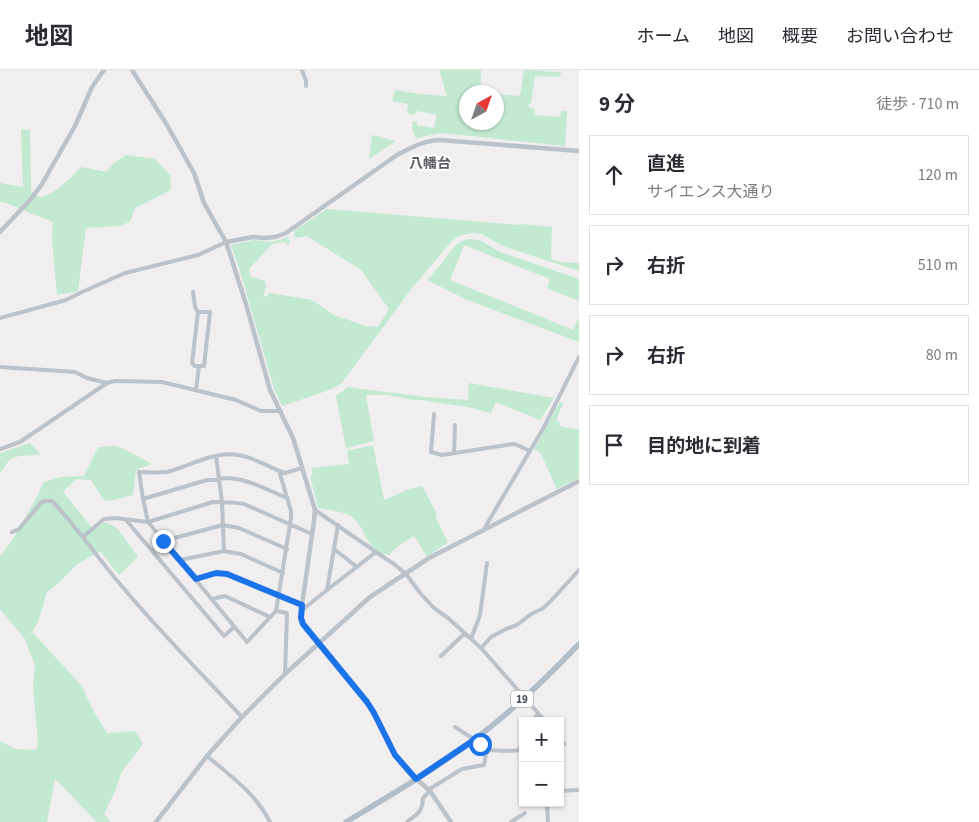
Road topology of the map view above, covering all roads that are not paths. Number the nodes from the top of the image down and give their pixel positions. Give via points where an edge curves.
1 (103, 70) edge
2 (132, 70) edge
3 (302, 70) edge
4 (306, 86) dead end
5 (579, 151) edge
6 (0, 232) edge
7 (226, 242) junction
8 (193, 292) dead end
9 (198, 312) junction
10 (0, 318) edge
11 (579, 357) edge
12 (199, 366) junction
13 (0, 367) edge
14 (107, 383) junction
15 (196, 390) junction
16 (281, 411) junction
17 (434, 414) dead end
18 (456, 425) dead end
19 (0, 449) edge
20 (530, 451) junction
21 (454, 453) junction
22 (216, 456) junction
23 (302, 468) junction
24 (280, 471) junction
25 (219, 478) junction
26 (579, 481) edge
27 (287, 498) junction
28 (142, 499) junction
29 (222, 502) junction
30 (315, 510) junction
31 (126, 520) junction
32 (148, 522) junction
33 (223, 525) junction
34 (291, 525) junction
35 (338, 526) junction
36 (484, 529) junction
37 (12, 532) dead end
38 (312, 534) junction
39 (83, 537) junction
40 (163, 541) junction
41 (287, 549) junction
42 (334, 549) junction
43 (224, 551) junction
44 (376, 552) junction
45 (180, 560) junction
46 (487, 563) dead end
47 (357, 567) junction
48 (579, 570) edge
49 (283, 573) junction
50 (406, 574) junction
51 (196, 579) junction
52 (327, 590) junction
53 (279, 596) junction
54 (212, 599) junction
55 (302, 605) junction
56 (276, 611) junction
57 (301, 612) junction
58 (270, 617) junction
59 (234, 627) junction
60 (465, 633) junction
61 (471, 639) junction
62 (318, 642) junction
63 (579, 644) edge
64 (481, 648) junction
65 (441, 656) dead end
66 (285, 674) junction
67 (525, 697) junction
68 (538, 713) junction
69 (242, 717) junction
70 (536, 717) edge
71 (542, 717) edge
72 (456, 727) dead end
73 (474, 740) junction
74 (490, 750) junction
75 (519, 750) edge
76 (208, 756) junction
77 (416, 779) junction
78 (579, 790) edge
79 (429, 791) junction
80 (564, 791) edge
81 (548, 807) edge
82 (525, 813) dead end
83 (156, 822) edge
84 (270, 822) edge
85 (346, 822) edge
86 (407, 822) edge
87 (451, 822) edge
88 (511, 822) edge
89 (548, 822) edge

1 - 6 street via 42,184
2 - 7 street via 194,173 204,203
3 - 4 street
5 - 7 street via 430,141 397,155 286,233
7 - 10 street via 198,255 125,273 66,300
7 - 16 street via 270,390
8 - 9 street
9 - 12 street via 192,363
9 - 12 street via 210,312 204,366
11 - 20 street
12 - 15 street
13 - 14 street via 75,372
14 - 15 street via 162,382
14 - 19 street via 20,442
15 - 16 street via 236,400 262,411
16 - 23 street
17 - 21 street via 431,452
18 - 21 street
20 - 21 street via 515,444
20 - 36 street
22 - 24 street via 239,455
22 - 25 street
22 - 28 street via 165,472 139,472
23 - 24 street via 285,473
23 - 30 street
24 - 27 street
25 - 27 street via 242,480
25 - 28 street
25 - 29 street
26 - 36 street
27 - 34 street
28 - 32 street
29 - 32 street via 212,502
29 - 33 street
29 - 34 street via 244,504
30 - 35 street
30 - 38 street
31 - 32 street
31 - 39 street via 104,519
31 - 59 street via 224,636
32 - 40 street
33 - 40 street
33 - 41 street
33 - 43 street
34 - 38 street
34 - 41 street
35 - 42 street
35 - 44 street
36 - 50 street
37 - 39 street via 19,529 45,501 52,502
38 - 55 street
39 - 69 street via 120,584
40 - 45 street
41 - 49 street
42 - 47 street
42 - 52 street
43 - 45 street
43 - 49 street via 241,554
44 - 47 street
44 - 50 street
45 - 51 street
46 - 61 street via 480,615
47 - 52 street
48 - 64 street via 542,609 492,637
49 - 53 street
50 - 60 street via 434,608
50 - 62 street via 370,597
51 - 53 street via 216,573 227,574
51 - 54 street
52 - 57 street
53 - 55 street
53 - 56 street
54 - 58 street via 225,596
54 - 59 street
55 - 57 street
56 - 58 street
56 - 66 street via 287,613
57 - 62 street via 303,624
58 - 59 street via 247,642
60 - 61 street
60 - 65 street
61 - 64 street
62 - 66 street
62 - 77 street via 367,702 395,755
63 - 67 main road, 19
64 - 67 street
66 - 69 street
67 - 68 street
67 - 73 main road, 19
68 - 70 street
68 - 71 street
69 - 76 street
72 - 73 street
73 - 74 street
73 - 77 main road, 19
74 - 75 street
74 - 79 street via 484,765 462,769
76 - 83 street
76 - 84 street via 246,790
77 - 79 street
77 - 85 main road, 19
78 - 80 street
79 - 86 street via 422,798 420,812
79 - 87 street
81 - 89 street
82 - 88 street

